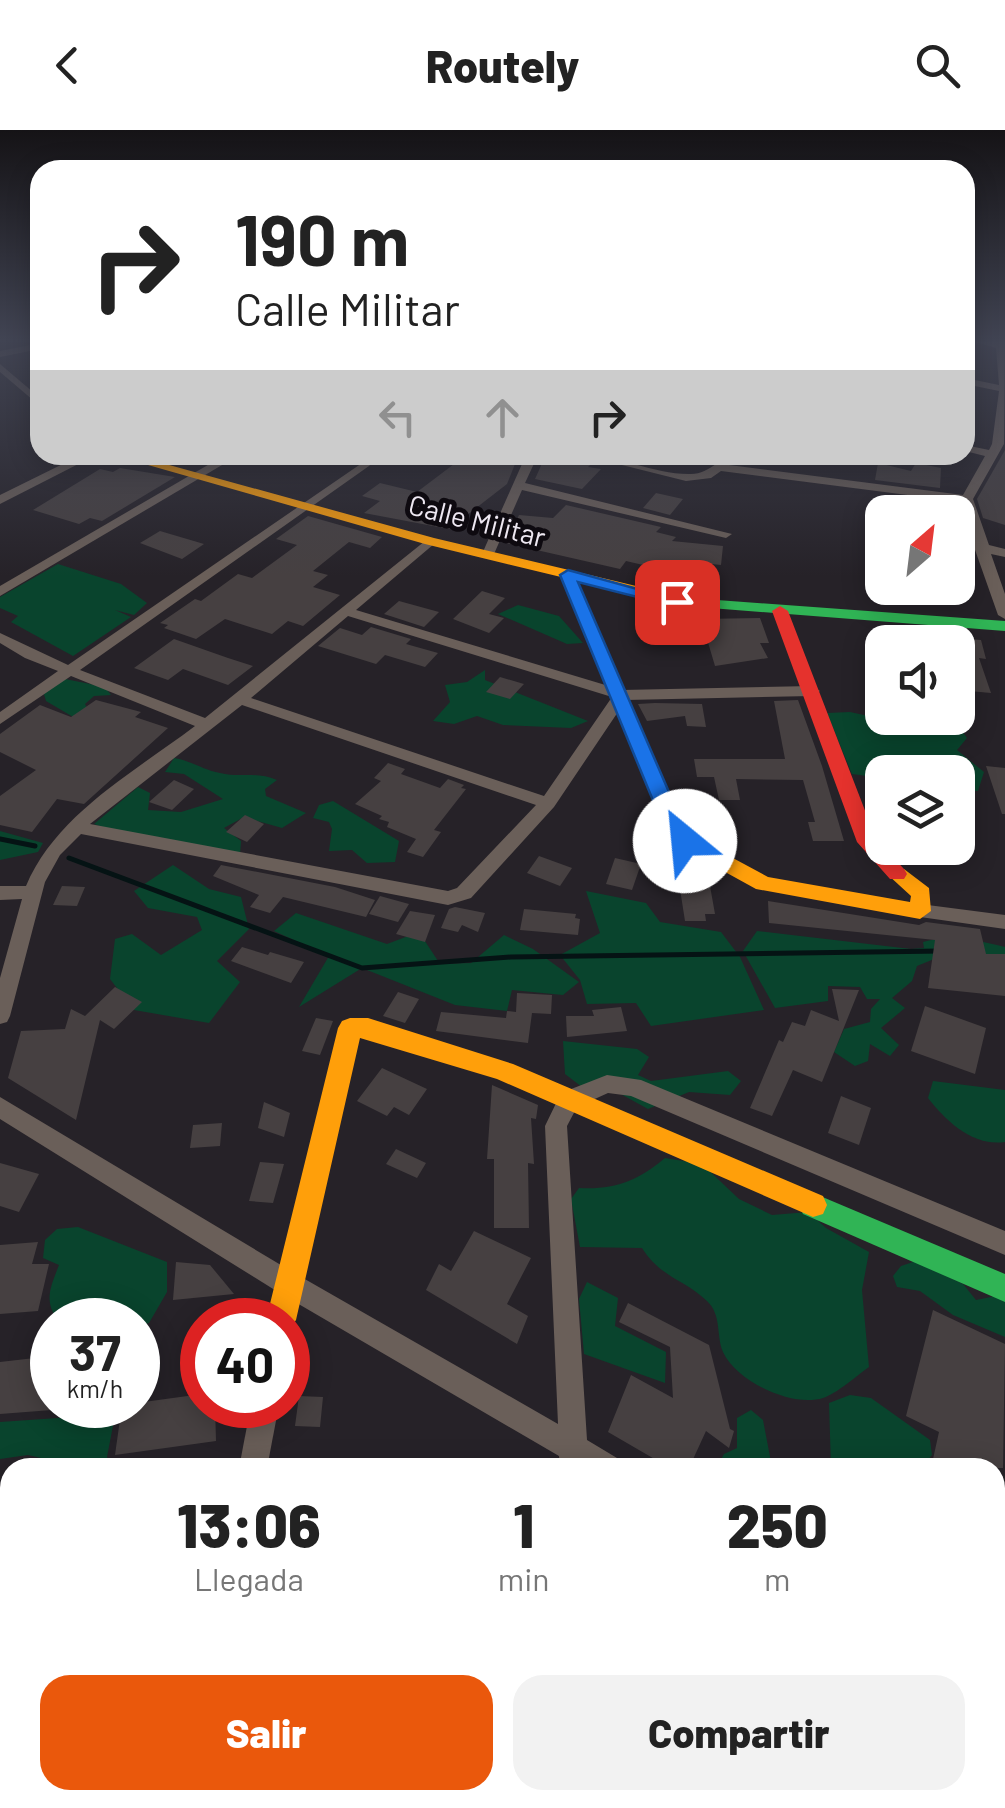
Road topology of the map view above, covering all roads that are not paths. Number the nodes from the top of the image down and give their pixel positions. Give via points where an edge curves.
1 (1001, 419) edge
2 (997, 448) edge
3 (70, 465) edge
4 (153, 465) edge
5 (217, 465) edge
6 (364, 465) edge
7 (527, 465) edge
8 (631, 465) edge
9 (722, 465) edge
10 (720, 467) junction
11 (197, 478) junction
12 (517, 485) junction
13 (944, 495) edge
14 (970, 495) edge
15 (0, 500) edge
16 (308, 507) junction
17 (975, 527) edge
18 (726, 534) dead end
19 (430, 541) junction
20 (980, 547) junction
21 (488, 554) junction
22 (1005, 554) edge
23 (568, 575) junction
24 (0, 592) edge
25 (780, 611) junction
26 (346, 612) junction
27 (1005, 614) edge
28 (1005, 626) edge
29 (0, 637) edge
30 (70, 672) junction
31 (812, 691) junction
32 (621, 694) junction
33 (240, 699) junction
34 (0, 719) edge
35 (205, 724) junction
36 (548, 803) junction
37 (76, 826) junction
38 (33, 892) junction
39 (0, 894) edge
40 (920, 910) junction
41 (1005, 922) edge
42 (0, 1016) edge
43 (569, 1100) junction
44 (0, 1107) edge
45 (1005, 1243) edge
46 (287, 1283) junction
47 (1005, 1288) edge
48 (285, 1298) edge
49 (261, 1428) edge
50 (572, 1457) edge
51 (256, 1458) edge

1 - 2 street
2 - 14 street
3 - 15 street
4 - 11 street, Calle Militar
5 - 11 street
6 - 16 street
7 - 12 street
8 - 10 street via 686,478
9 - 10 street
10 - 13 street
11 - 16 street, Calle Militar
11 - 24 street
12 - 18 street
12 - 21 street
16 - 19 street, Calle Militar
16 - 30 street
17 - 20 street
19 - 21 street, Calle Militar
19 - 26 street
20 - 22 street
20 - 27 street
21 - 23 street, Calle Militar
23 - 25 street, Calle Militar via 677,602
23 - 32 street
25 - 28 street, Calle Militar
25 - 31 street
26 - 32 street
26 - 33 street
29 - 30 street
30 - 34 street
30 - 35 street
31 - 32 street
31 - 40 street via 867,842 922,894
32 - 36 street
32 - 40 street via 685,841 764,884
33 - 35 street
33 - 36 street
35 - 37 street
36 - 37 street via 464,893 448,898
37 - 38 street via 53,851
38 - 39 street
38 - 42 street
40 - 41 street
43 - 45 street via 607,1084 633,1087
43 - 46 street via 504,1071 350,1028
43 - 47 street
43 - 50 street via 556,1126
44 - 46 street
46 - 48 street
46 - 50 street
49 - 51 street

